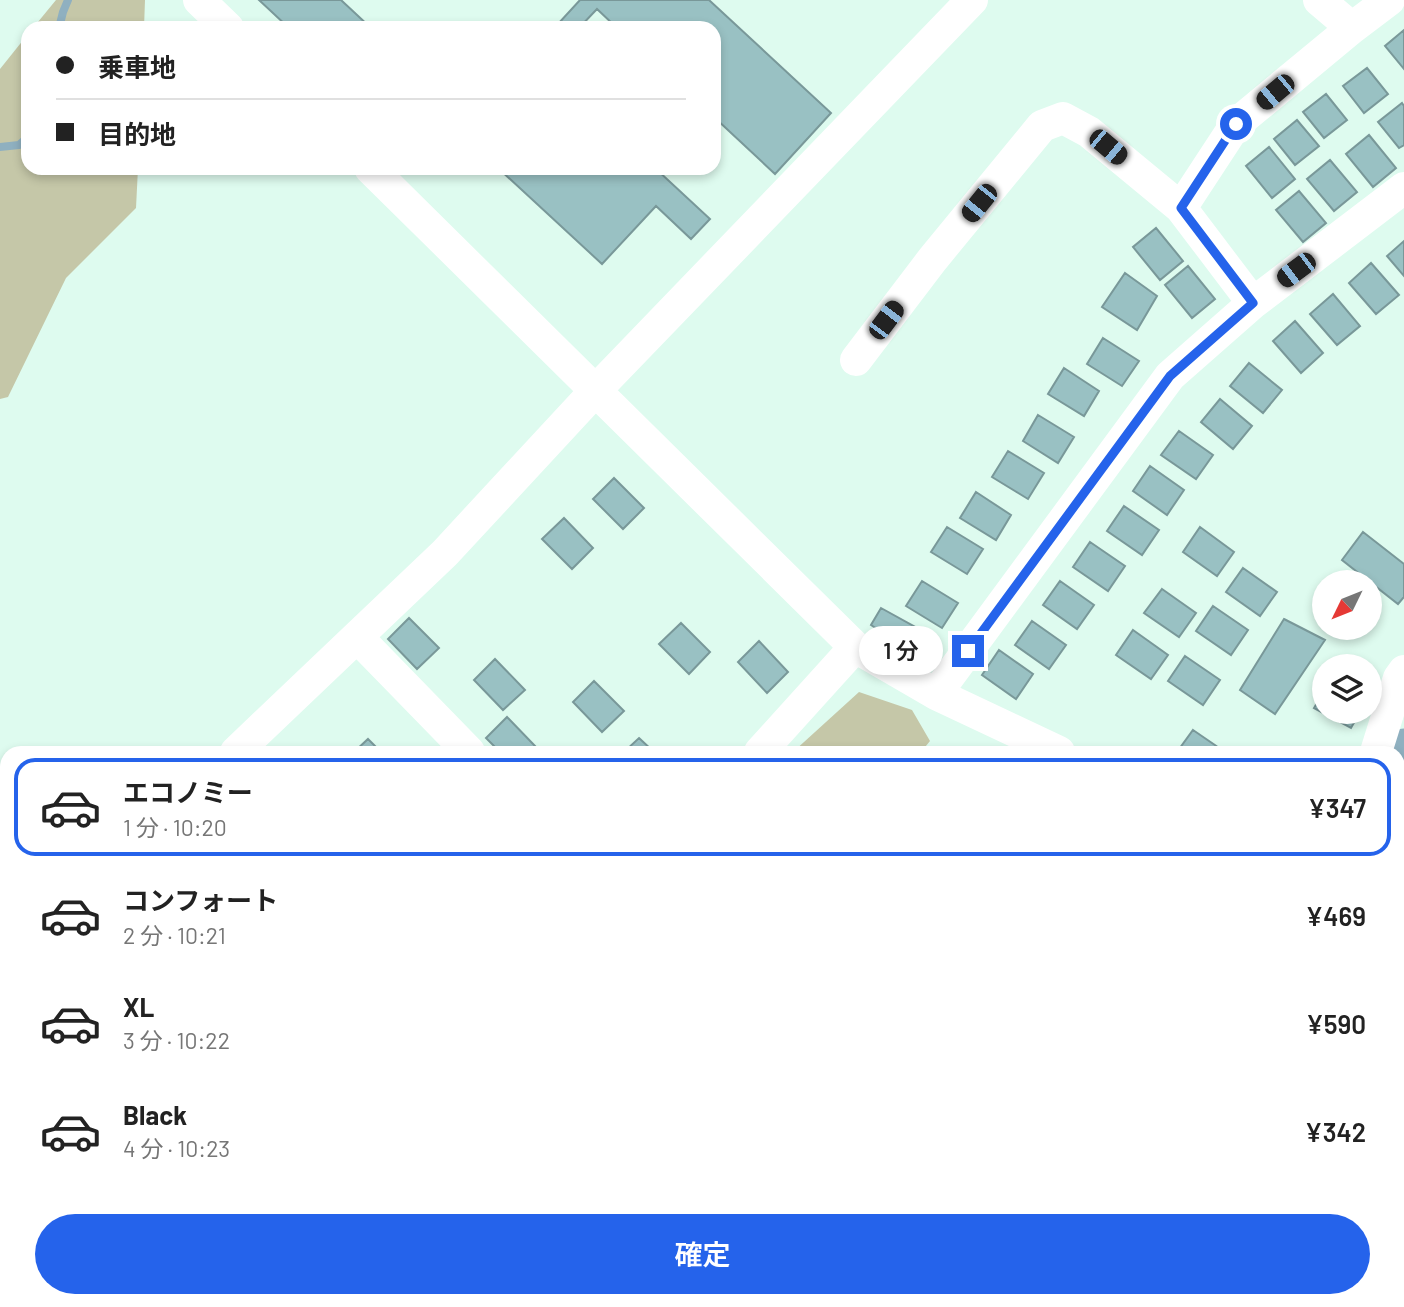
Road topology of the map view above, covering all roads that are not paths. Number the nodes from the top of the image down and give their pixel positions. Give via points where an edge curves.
1 (199, 0) edge
2 (972, 0) edge
3 (1318, 0) edge
4 (1389, 0) edge
5 (221, 21) edge
6 (1352, 28) junction
7 (377, 175) edge
8 (1404, 188) edge
9 (1181, 208) junction
10 (1253, 303) junction
11 (856, 360) dead end
12 (596, 390) junction
13 (358, 638) junction
14 (855, 647) junction
15 (1404, 671) edge
16 (936, 694) junction
17 (242, 746) edge
18 (463, 746) edge
19 (765, 746) edge
20 (1046, 746) edge
21 (1379, 746) edge

1 - 5 street
2 - 12 street
3 - 6 street
4 - 6 street
6 - 9 street via 1236,124
7 - 12 street
8 - 10 street
9 - 10 street
9 - 11 street via 1089,132 1063,118 1042,126
10 - 16 street via 1170,376
12 - 13 street via 445,553
12 - 14 street
13 - 17 street
13 - 18 street
14 - 16 street
14 - 19 street
15 - 21 street
16 - 20 street

